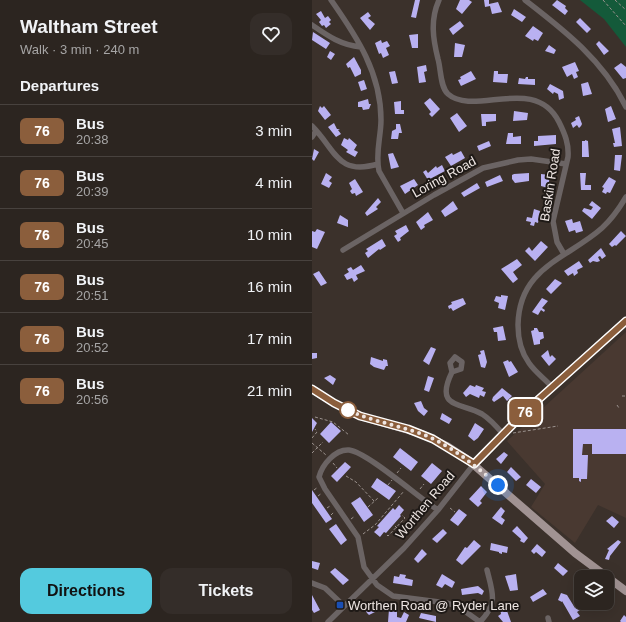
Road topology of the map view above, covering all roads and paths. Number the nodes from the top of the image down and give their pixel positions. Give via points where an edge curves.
1 (331, 0) edge
2 (439, 0) edge
3 (525, 0) edge
4 (603, 0) edge
5 (615, 0) edge
6 (626, 10) edge
7 (312, 24) edge
8 (626, 26) edge
9 (361, 47) junction
10 (626, 107) edge
11 (314, 128) edge
12 (312, 137) edge
13 (378, 164) junction
14 (566, 164) junction
15 (626, 197) edge
16 (403, 213) junction
17 (343, 250) dead end
18 (564, 254) junction
19 (626, 321) edge
20 (452, 372) dead end
21 (552, 387) junction
22 (312, 390) edge
23 (622, 396) dead end
24 (626, 396) edge
25 (617, 405) dead end
26 (619, 408) dead end
27 (315, 417) dead end
28 (558, 426) dead end
29 (315, 429) dead end
30 (513, 433) dead end
31 (503, 434) junction
32 (349, 435) dead end
33 (312, 438) edge
34 (323, 442) dead end
35 (312, 443) edge
36 (317, 448) junction
37 (312, 453) edge
38 (329, 459) junction
39 (474, 464) junction
40 (337, 468) dead end
41 (346, 476) dead end
42 (424, 484) dead end
43 (404, 492) dead end
44 (416, 495) junction
45 (378, 498) dead end
46 (375, 502) junction
47 (368, 507) dead end
48 (450, 508) dead end
49 (438, 510) junction
50 (455, 512) dead end
51 (402, 516) dead end
52 (396, 527) junction
53 (363, 534) dead end
54 (387, 535) dead end
55 (406, 537) dead end
56 (487, 570) dead end
57 (372, 579) junction
58 (312, 582) edge
59 (626, 590) edge
60 (344, 606) junction
61 (328, 622) edge
62 (480, 622) edge

1 - 9 street
2 - 14 street, Baskin Road via 434,16 433,38 446,92 454,98 468,101 515,98 539,103 550,110 563,129 568,148
3 - 10 street via 584,49 609,80
4 - 8 path
5 - 6 path
7 - 9 street via 341,43
9 - 13 street via 374,73 378,92 381,121
11 - 12 street
11 - 13 street via 339,160 346,165 365,168
13 - 16 street via 379,171
14 - 16 street, Loring Road via 531,159 483,168
14 - 18 street, Baskin Road via 554,221 557,242
15 - 18 street via 602,229
16 - 17 street, Loring Road
18 - 21 street via 545,267 533,281 521,304 518,318 519,340 525,356 529,364
19 - 21 main road, Worthen Road
20 - 31 street via 446,387 449,400 462,408 482,414
21 - 31 main road, Worthen Road
22 - 39 main road via 360,416 408,429 433,439
23 - 24 path
25 - 26 path
27 - 32 path via 333,422
28 - 30 path
29 - 33 path via 317,432
31 - 39 main road, Worthen Road
34 - 36 path
35 - 36 path
36 - 37 path
36 - 38 path
38 - 40 path
38 - 44 street via 340,450 360,454
38 - 57 street via 318,477 358,537 364,567
39 - 49 street, Worthen Road
39 - 59 main road via 569,548
41 - 46 path via 356,482
42 - 44 path
43 - 53 path via 376,525
44 - 49 street
45 - 46 path
46 - 47 path
48 - 50 path
49 - 57 street, Worthen Road
51 - 52 path via 405,518
52 - 54 path
52 - 55 path
56 - 62 street via 493,600 490,610
57 - 60 street, Worthen Road
57 - 62 street via 386,593 393,596 447,603 459,607
58 - 60 street via 325,588
60 - 61 street, Worthen Road

